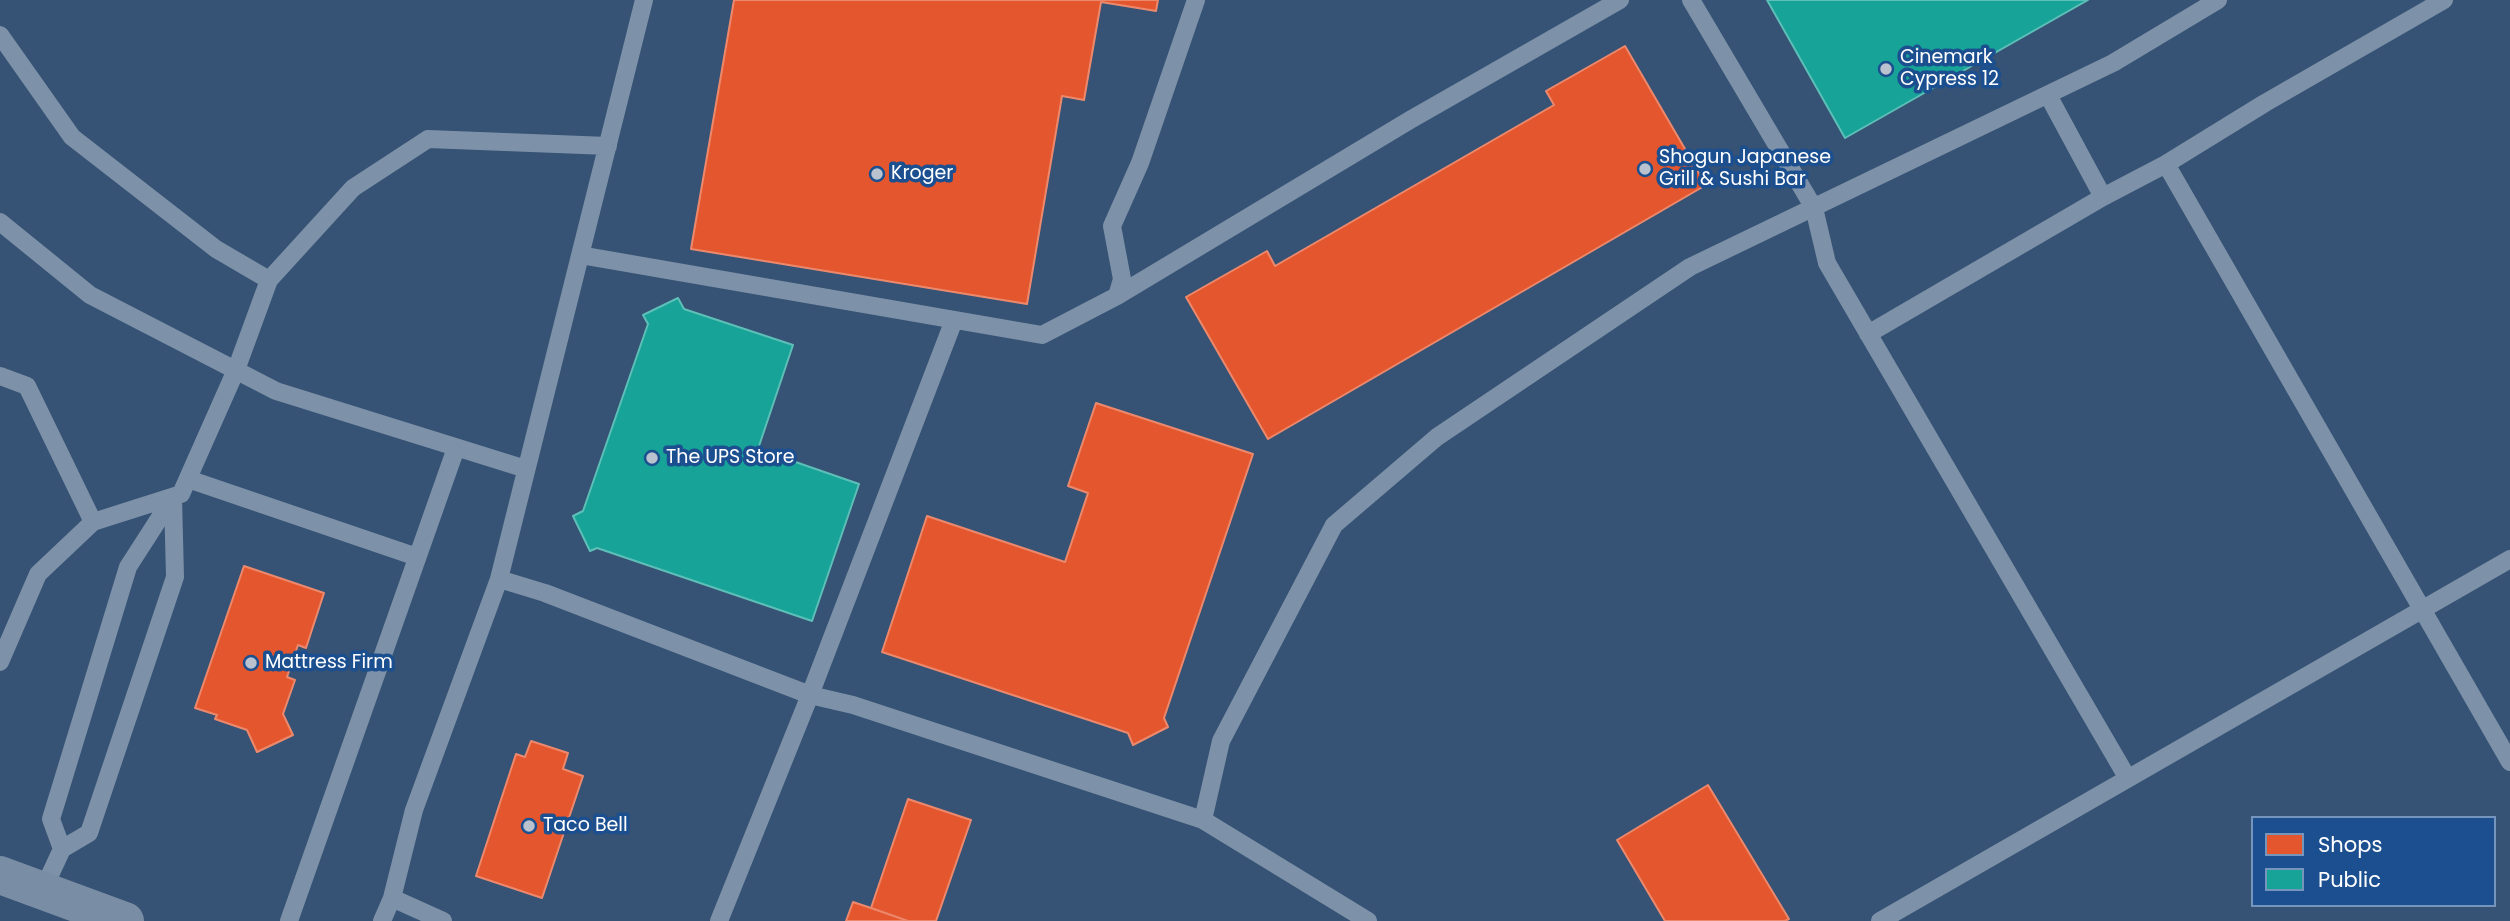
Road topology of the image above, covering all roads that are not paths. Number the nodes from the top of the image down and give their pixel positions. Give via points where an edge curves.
1 (644, 0) edge
2 (1196, 0) edge
3 (1620, 0) edge
4 (1691, 0) edge
5 (2218, 0) edge
6 (2444, 0) edge
7 (0, 35) edge
8 (2048, 95) junction
9 (608, 146) junction
10 (2166, 164) junction
11 (2103, 197) junction
12 (1814, 208) junction
13 (0, 222) edge
14 (580, 254) junction
15 (270, 280) junction
16 (1117, 296) junction
17 (954, 320) junction
18 (1868, 334) junction
19 (236, 370) junction
20 (0, 376) edge
21 (456, 447) junction
22 (526, 469) junction
23 (188, 479) junction
24 (173, 497) junction
25 (93, 522) junction
26 (417, 557) junction
27 (2510, 559) edge
28 (499, 579) junction
29 (2423, 611) junction
30 (0, 662) edge
31 (810, 695) junction
32 (2510, 762) edge
33 (2127, 777) junction
34 (1203, 820) junction
35 (62, 849) junction
36 (0, 875) edge
37 (43, 890) junction
38 (392, 898) junction
39 (125, 921) edge
40 (289, 921) edge
41 (382, 921) edge
42 (443, 921) edge
43 (719, 921) edge
44 (1368, 921) edge
45 (1880, 921) edge

1 - 9 lane
2 - 16 lane via 1140,163 1112,226 1122,279
3 - 16 lane
4 - 12 lane
5 - 8 lane via 2113,63
6 - 10 lane
7 - 15 lane via 72,137 216,249
8 - 11 lane
8 - 12 lane
9 - 14 lane
9 - 15 lane via 428,139 353,188
10 - 11 lane
10 - 29 lane
11 - 18 lane
12 - 18 lane via 1827,263
12 - 34 lane via 1690,267 1437,438 1334,525 1221,741
13 - 19 lane via 90,295
14 - 17 lane
14 - 22 lane
15 - 19 lane
16 - 17 lane via 1042,335
17 - 31 lane
18 - 33 lane
19 - 21 lane via 276,391
19 - 23 lane
20 - 25 lane via 27,386
21 - 22 lane
21 - 26 lane
22 - 28 lane
23 - 24 lane via 181,494
23 - 26 lane
24 - 25 lane
24 - 35 lane via 128,567 51,819
24 - 35 lane via 175,577 89,833
25 - 30 lane via 38,574
26 - 40 lane
27 - 29 lane
28 - 31 lane
28 - 38 lane via 414,810
29 - 32 lane
29 - 33 lane
31 - 34 lane via 853,705
31 - 43 lane
33 - 45 lane
34 - 44 lane
35 - 37 lane
36 - 37 main road
37 - 39 main road
38 - 41 lane
38 - 42 lane

